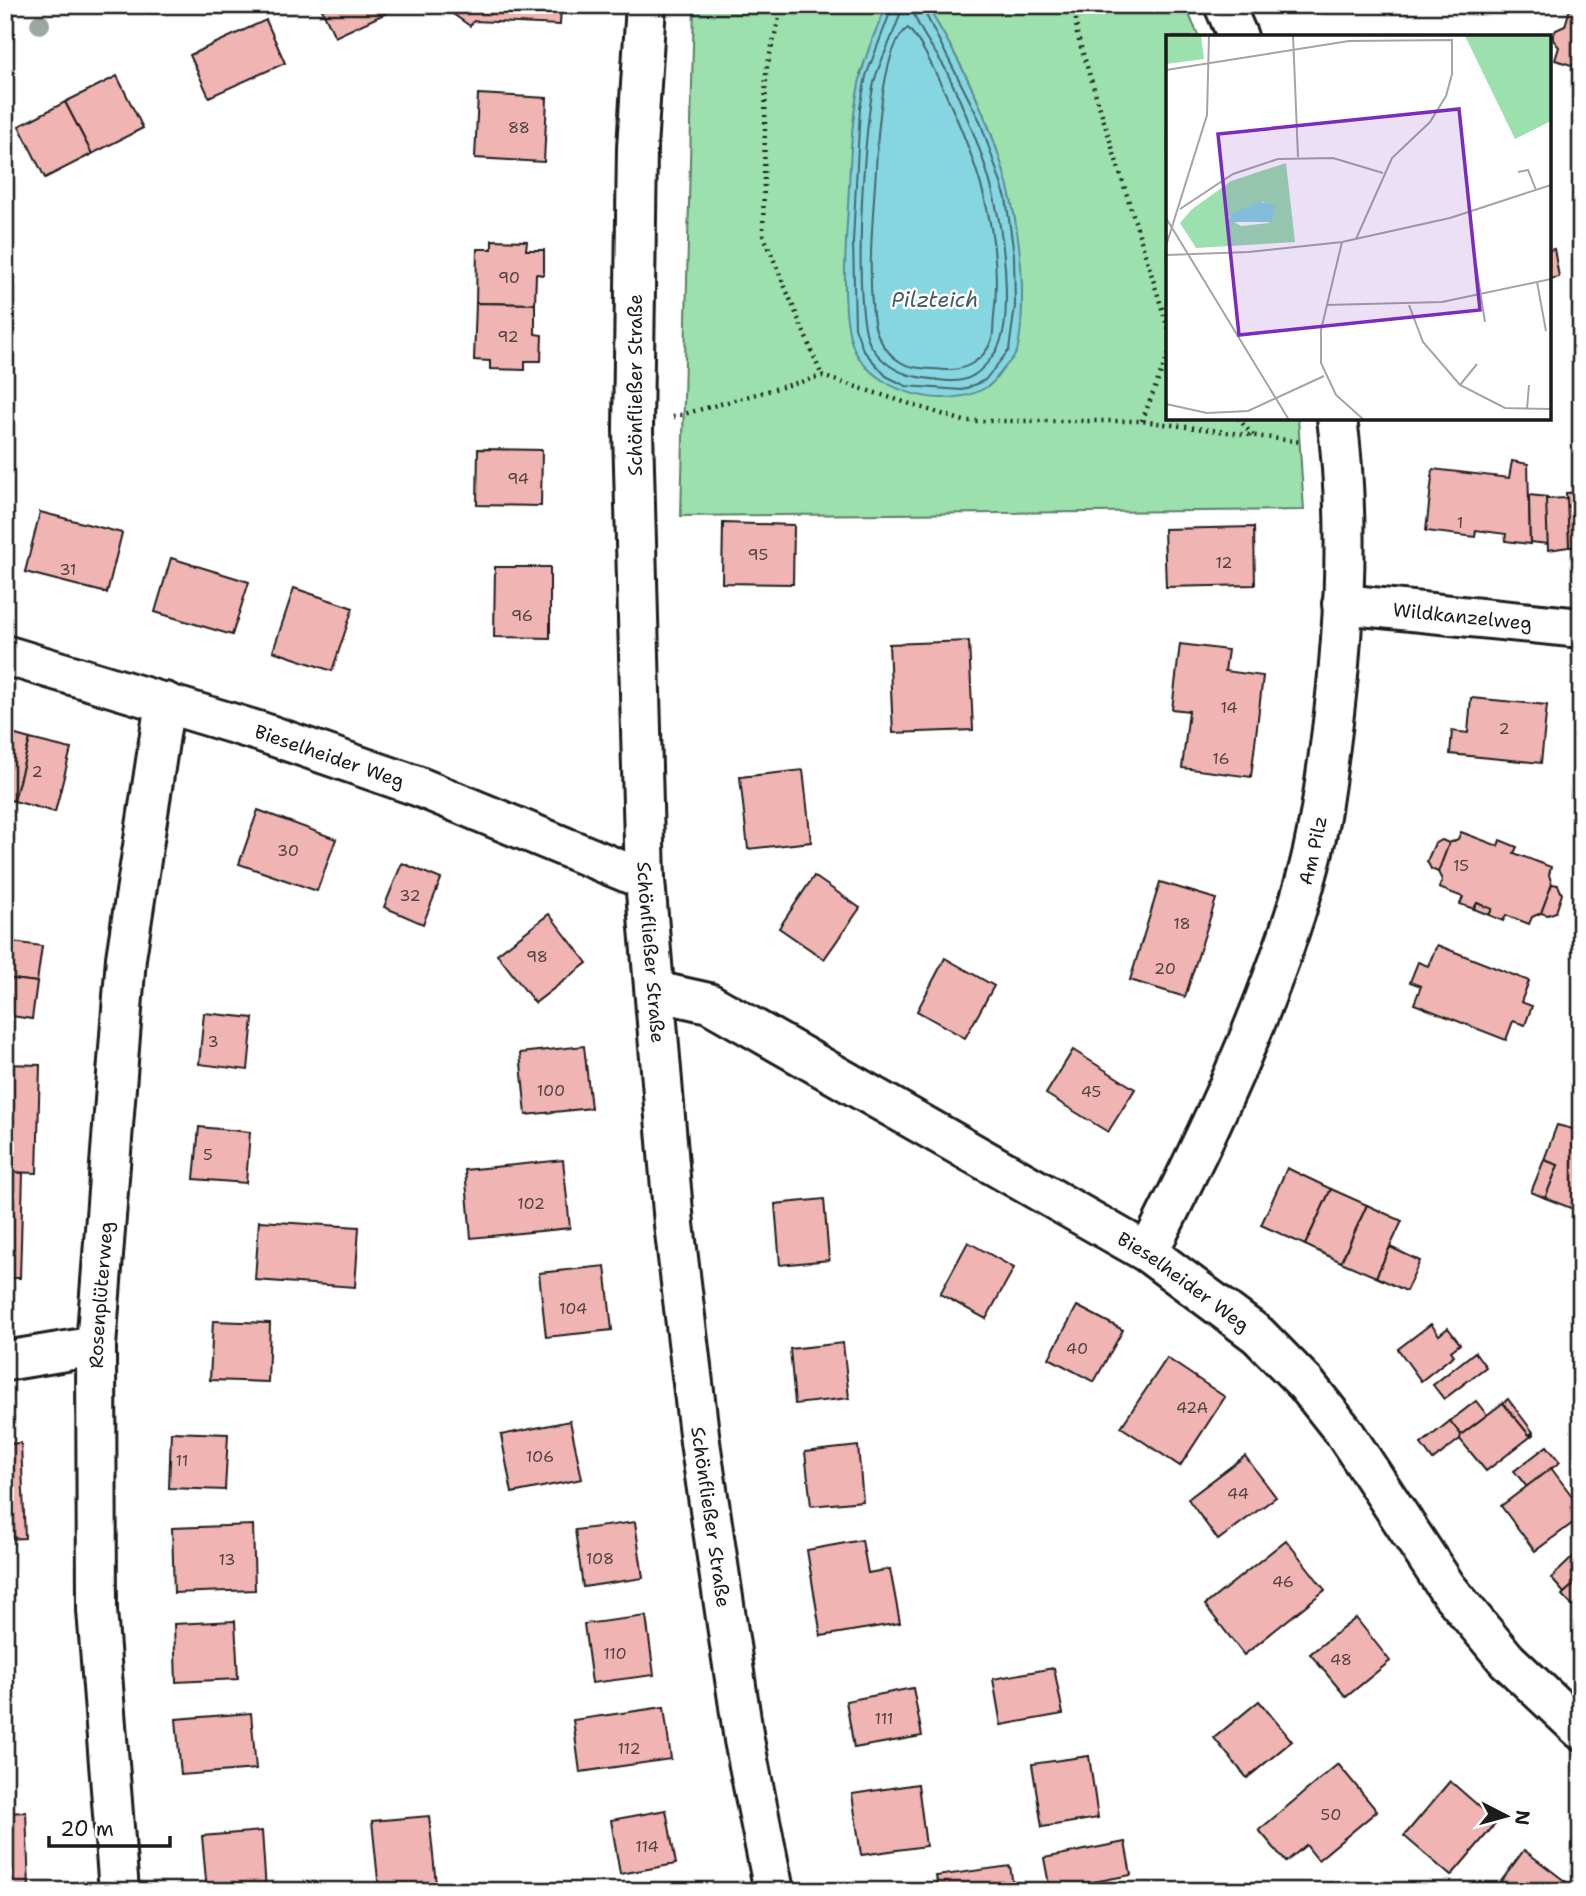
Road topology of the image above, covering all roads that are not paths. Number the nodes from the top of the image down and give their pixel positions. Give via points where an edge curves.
1 (646, 5) edge
2 (1224, 5) edge
3 (1237, 35) edge
4 (1339, 432) edge
5 (1342, 604) junction
6 (1581, 628) edge
7 (5, 655) edge
8 (165, 702) junction
9 (645, 880) junction
10 (655, 991) junction
11 (1147, 1253) junction
12 (96, 1346) junction
13 (5, 1362) edge
14 (1581, 1730) edge
15 (119, 1891) edge
16 (774, 1891) edge

1 - 9 street, Schönfließer Straße via 638,148 633,430
2 - 3 street
4 - 5 street, Am Pilz
5 - 6 street, Wildkanzelweg
5 - 11 street, Am Pilz via 1325,786 1306,880 1257,1022
7 - 8 street, Bieselheider Weg
8 - 9 street, Bieselheider Weg via 417,786
8 - 12 street, Rosenplüterweg via 126,958
9 - 10 street, Schönfließer Straße
10 - 11 street, Bieselheider Weg via 709,1003
10 - 16 street, Schönfließer Straße via 674,1224 700,1442 744,1740
11 - 14 street, Bieselheider Weg via 1258,1335 1306,1384 1344,1432 1447,1588 1507,1660
12 - 13 street
12 - 15 street, Rosenplüterweg via 97,1610

